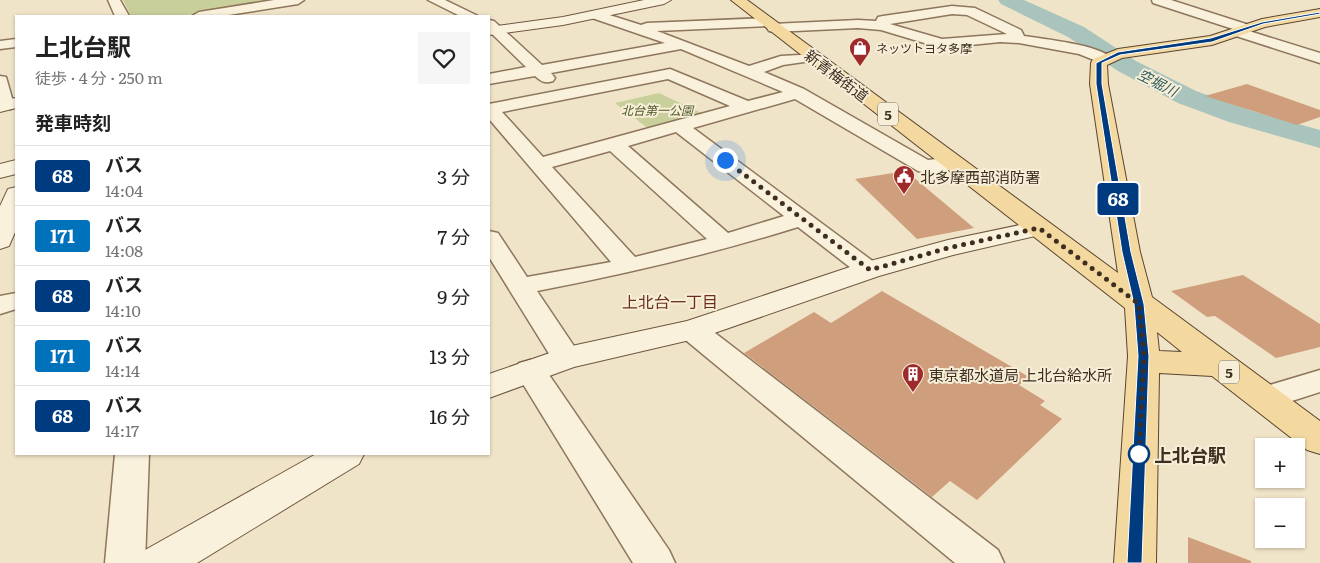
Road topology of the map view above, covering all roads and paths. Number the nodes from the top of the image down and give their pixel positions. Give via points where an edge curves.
1 (114, 0) edge
2 (298, 0) edge
3 (434, 0) edge
4 (664, 0) edge
5 (738, 0) edge
6 (1158, 0) edge
7 (1320, 13) edge
8 (597, 14) junction
9 (122, 15) edge
10 (205, 15) edge
11 (469, 15) edge
12 (770, 25) junction
13 (882, 26) junction
14 (634, 27) junction
15 (491, 28) edge
16 (1241, 30) junction
17 (1019, 39) junction
18 (15, 43) edge
19 (681, 44) junction
20 (0, 45) edge
21 (1111, 56) junction
22 (813, 57) junction
23 (1320, 58) edge
24 (537, 70) junction
25 (750, 71) junction
26 (490, 79) edge
27 (0, 81) edge
28 (798, 93) junction
29 (566, 94) junction
30 (7, 104) edge
31 (747, 107) junction
32 (490, 109) edge
33 (679, 126) junction
34 (614, 144) junction
35 (953, 163) junction
36 (539, 164) junction
37 (15, 168) edge
38 (0, 170) edge
39 (15, 197) edge
40 (803, 218) junction
41 (1039, 228) junction
42 (490, 240) edge
43 (0, 241) edge
44 (724, 242) junction
45 (629, 266) junction
46 (870, 270) junction
47 (520, 286) junction
48 (15, 301) edge
49 (1139, 304) junction
50 (0, 305) edge
51 (692, 330) junction
52 (567, 358) junction
53 (1143, 362) junction
54 (1222, 367) junction
55 (530, 371) junction
56 (1320, 380) edge
57 (490, 386) edge
58 (1264, 398) junction
59 (1320, 440) edge
60 (132, 455) edge
61 (344, 455) edge
62 (125, 563) edge
63 (160, 563) edge
64 (655, 563) edge
65 (984, 563) edge
66 (1135, 563) edge

1 - 9 street
2 - 10 street
3 - 11 street
4 - 8 street
5 - 12 main road, 新青梅街道 / 5
6 - 16 street
7 - 16 main road
8 - 14 street
8 - 15 street
12 - 13 street
12 - 14 street
12 - 22 main road, 新青梅街道 / 5
13 - 17 street via 941,44
13 - 17 street via 883,20 952,10 970,11 1016,33
14 - 19 street
15 - 24 street
16 - 21 main road via 1212,40
16 - 23 street
17 - 21 street
18 - 20 street
19 - 24 street
19 - 25 street
21 - 49 main road via 1099,63 1099,84 1126,252
22 - 25 street via 780,61
22 - 35 main road, 新青梅街道 / 5
24 - 26 street
24 - 29 street
25 - 28 street
27 - 30 street
28 - 31 street
28 - 35 street via 925,167
29 - 31 street via 670,74
29 - 32 street
31 - 33 street
32 - 36 street
33 - 34 street
33 - 40 street
34 - 36 street
34 - 44 street
35 - 41 main road, 新青梅街道 / 5
36 - 45 street
37 - 38 street
39 - 43 street
40 - 44 street
40 - 46 street
41 - 46 street via 948,248
41 - 49 main road, 新青梅街道 / 5
42 - 47 street
44 - 45 street
45 - 47 street
46 - 51 street
47 - 52 street
48 - 50 street
49 - 53 main road
49 - 54 main road, 新青梅街道 / 5
51 - 52 street
51 - 65 street
52 - 55 street
53 - 54 main road via 1201,363
53 - 66 main road
54 - 58 main road, 新青梅街道 / 5
55 - 57 street
55 - 64 street
56 - 58 street
58 - 59 main road, 新青梅街道 / 5
60 - 62 street
61 - 63 street

